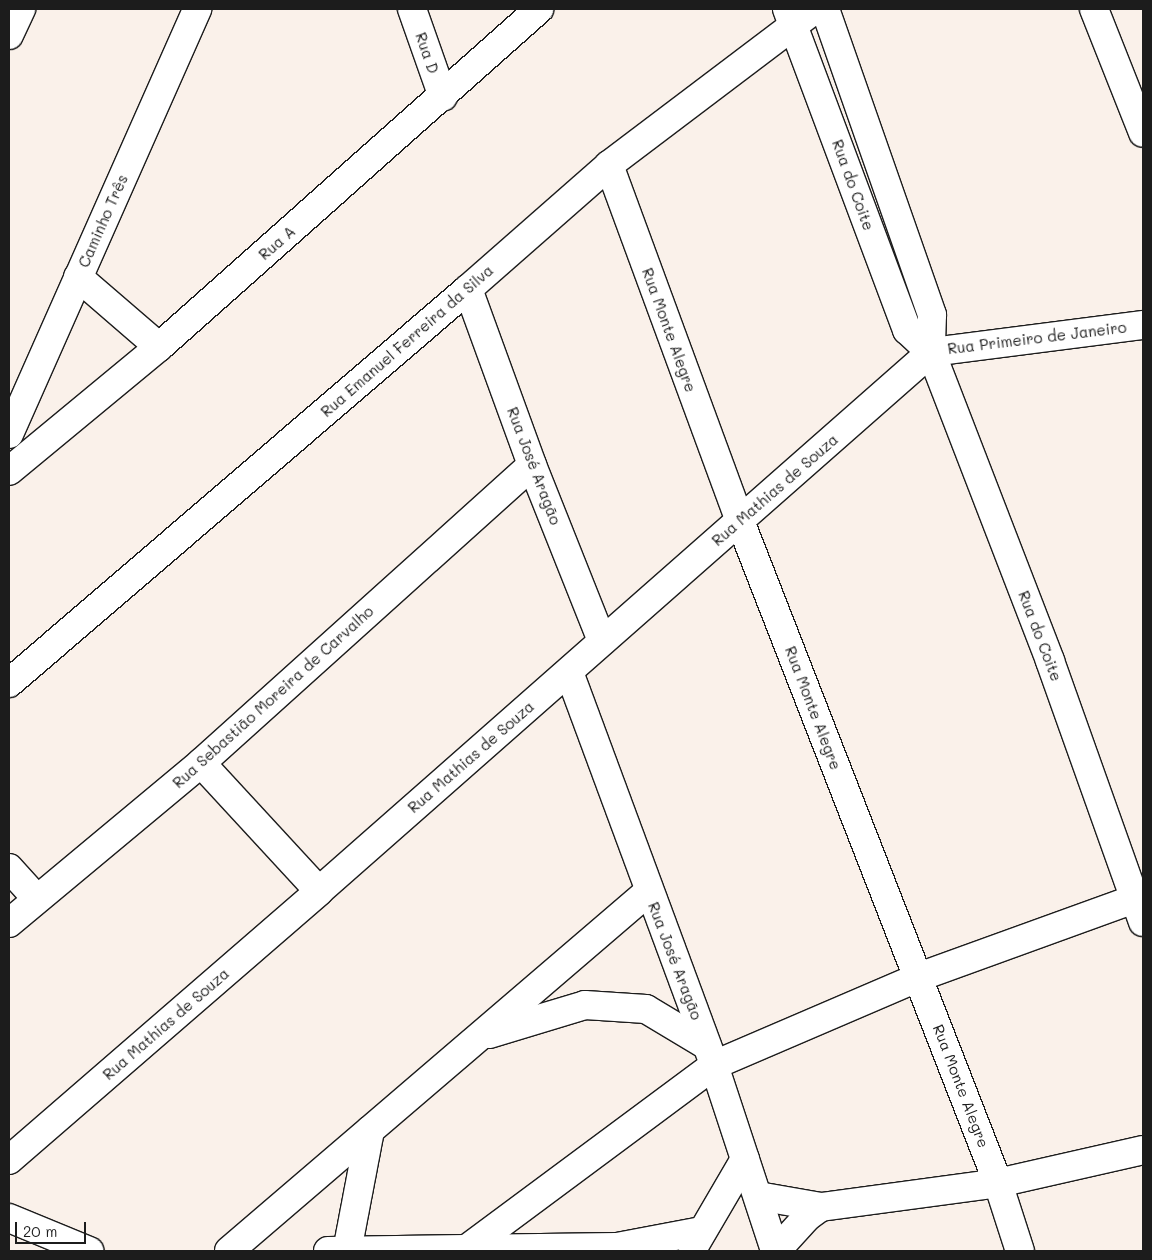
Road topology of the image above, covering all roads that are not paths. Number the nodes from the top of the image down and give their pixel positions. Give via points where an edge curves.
1 (21, 9) edge
2 (197, 9) edge
3 (412, 9) edge
4 (539, 9) edge
5 (825, 9) edge
6 (1094, 9) edge
7 (798, 14) edge
8 (9, 35) edge
9 (442, 97) junction
10 (1143, 133) edge
11 (609, 165) junction
12 (78, 277) junction
13 (468, 289) junction
14 (1143, 325) edge
15 (159, 347) junction
16 (931, 352) junction
17 (9, 434) edge
18 (532, 464) junction
19 (9, 472) edge
20 (740, 521) junction
21 (602, 642) junction
22 (569, 672) junction
23 (9, 683) edge
24 (201, 763) junction
25 (9, 868) edge
26 (319, 891) junction
27 (648, 891) junction
28 (36, 898) junction
29 (1141, 912) edge
30 (9, 923) edge
31 (919, 977) junction
32 (480, 1037) junction
33 (710, 1055) junction
34 (370, 1130) junction
35 (1143, 1150) edge
36 (745, 1159) junction
37 (9, 1160) edge
38 (998, 1183) junction
39 (758, 1196) junction
40 (821, 1207) junction
41 (9, 1218) edge
42 (696, 1241) edge
43 (88, 1251) edge
44 (229, 1251) edge
45 (341, 1251) edge
46 (464, 1251) edge
47 (776, 1251) edge
48 (1020, 1251) edge

1 - 8 street
2 - 12 street, Caminho Três
3 - 9 street, Rua D
4 - 9 street, Rua A
5 - 16 street, Rua do Coite via 932,315
6 - 10 street
7 - 11 street, Rua Emanuel Ferreira da Silva
7 - 16 street, Rua do Coite via 907,330
9 - 15 street, Rua A
11 - 13 street, Rua Emanuel Ferreira da Silva
11 - 20 street, Rua Monte Alegre
12 - 15 street
12 - 17 street, Caminho Três
13 - 18 street, Rua José Aragão
13 - 23 street, Rua Emanuel Ferreira da Silva
14 - 16 street, Rua Primeiro de Janeiro
15 - 19 street, Rua A
16 - 20 street, Rua Mathias de Souza
16 - 29 street, Rua do Coite via 1050,661
18 - 21 street, Rua José Aragão
18 - 24 street, Rua Sebastião Moreira de Carvalho
20 - 21 street, Rua Mathias de Souza
20 - 31 street, Rua Monte Alegre
21 - 22 street, Rua Mathias de Souza
22 - 26 street, Rua Mathias de Souza
22 - 27 street, Rua José Aragão
24 - 26 street
24 - 28 street, Rua Sebastião Moreira de Carvalho
25 - 28 street
26 - 37 street, Rua Mathias de Souza
27 - 32 street
27 - 33 street, Rua José Aragão
28 - 30 street, Rua Sebastião Moreira de Carvalho
29 - 31 street
31 - 33 street
31 - 38 street, Rua Monte Alegre
32 - 33 street via 584,1005 646,1009
32 - 34 street
33 - 36 street, Rua José Aragão
33 - 46 street
34 - 44 street
34 - 45 street
35 - 38 street
36 - 39 street, Rua José Aragão
36 - 42 street
38 - 40 street
38 - 48 street, Rua Monte Alegre
39 - 40 street
39 - 47 street, Rua José Aragão
40 - 47 street via 807,1217
41 - 43 street
42 - 46 street via 617,1247
45 - 46 street

